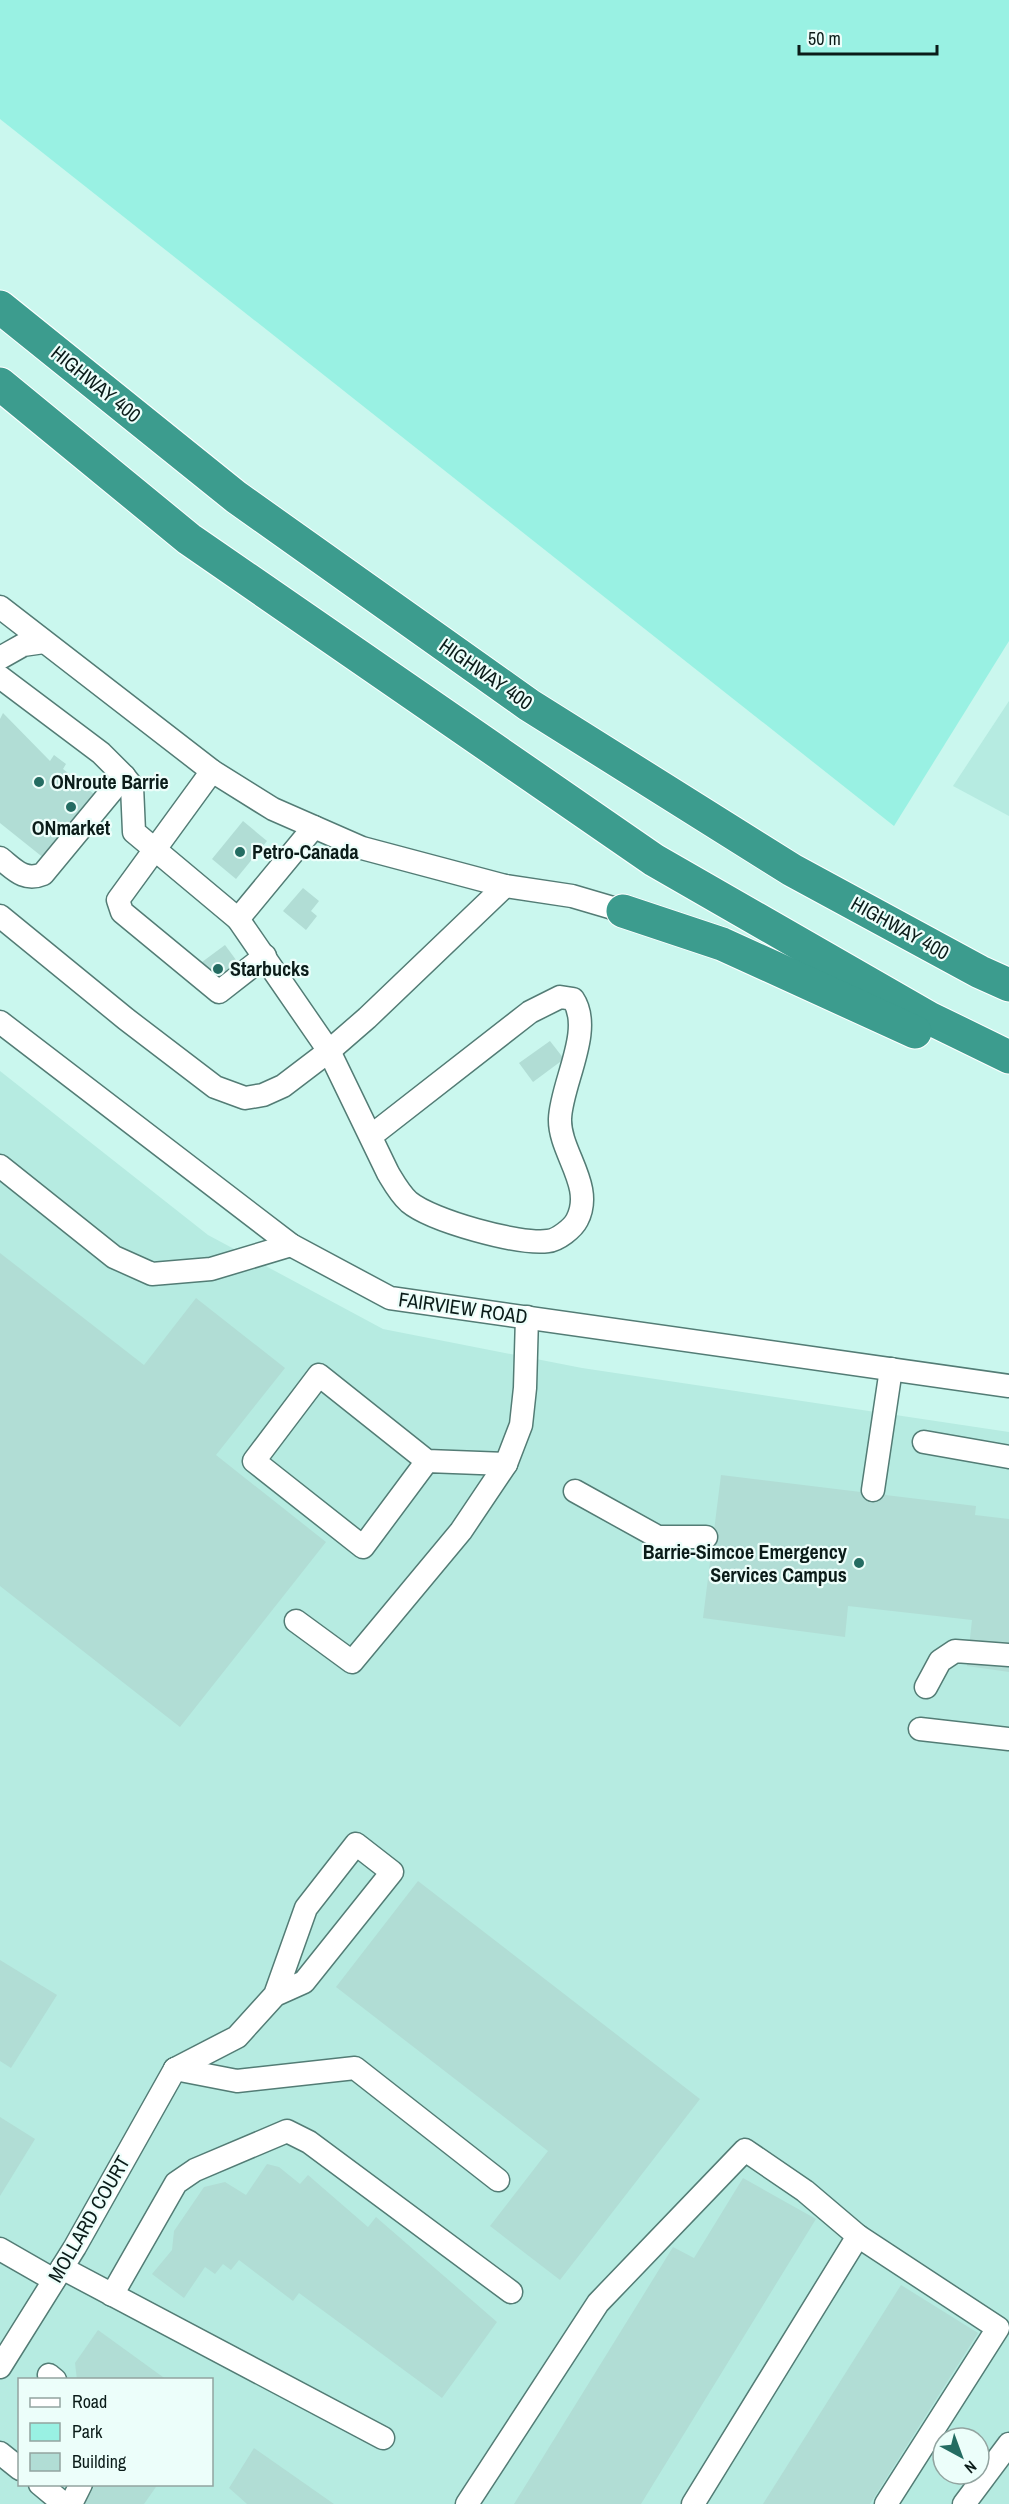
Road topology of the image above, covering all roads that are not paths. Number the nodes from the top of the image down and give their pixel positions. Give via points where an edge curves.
1 (0, 308) edge
2 (0, 384) edge
3 (1, 610) edge
4 (44, 642) junction
5 (0, 658) edge
6 (0, 676) edge
7 (212, 771) junction
8 (124, 776) junction
9 (314, 827) junction
10 (156, 849) junction
11 (0, 858) edge
12 (505, 886) junction
13 (623, 911) joint
14 (0, 916) edge
15 (238, 919) junction
16 (265, 956) junction
17 (1009, 985) edge
18 (0, 1022) edge
19 (329, 1051) junction
20 (1009, 1057) edge
21 (1009, 1065) edge
22 (371, 1136) junction
23 (0, 1166) edge
24 (291, 1245) junction
25 (526, 1317) junction
26 (891, 1369) junction
27 (1009, 1386) edge
28 (924, 1442) dead end
29 (1009, 1457) edge
30 (427, 1461) junction
31 (506, 1464) junction
32 (873, 1490) dead end
33 (575, 1491) dead end
34 (706, 1537) dead end
35 (296, 1621) dead end
36 (1009, 1655) edge
37 (926, 1687) dead end
38 (920, 1729) dead end
39 (1009, 1739) edge
40 (275, 1995) junction
41 (175, 2069) junction
42 (498, 2180) dead end
43 (858, 2236) junction
44 (0, 2249) edge
45 (58, 2274) junction
46 (511, 2292) dead end
47 (112, 2295) junction
48 (0, 2367) edge
49 (382, 2438) dead end
50 (0, 2453) edge
51 (1005, 2457) edge
52 (18, 2467) edge
53 (42, 2486) edge
54 (80, 2486) edge
55 (64, 2504) edge
56 (71, 2504) edge
57 (467, 2504) edge
58 (693, 2504) edge
59 (886, 2504) edge
60 (964, 2504) edge

1 - 17 highway, HIGHWAY 400 via 236,497 529,705 792,870
2 - 20 highway via 189,539 654,860 929,1018
3 - 4 street
4 - 5 street via 23,645
4 - 7 street
6 - 8 street via 101,753
7 - 9 street via 273,809
7 - 10 street
8 - 10 street via 132,786 134,832
8 - 11 street via 43,874 24,877
9 - 12 street via 362,848
9 - 15 street
10 - 15 street
10 - 16 street via 118,900 122,912 219,992
12 - 13 street via 572,896
12 - 19 street
13 - 21 highway via 722,944 951,1048
14 - 19 street via 126,1019 229,1094 245,1098 263,1095 283,1086
15 - 16 street
16 - 19 street
18 - 24 street, FAIRVIEW ROAD
19 - 22 street
22 - 22 street via 394,1183 410,1203 479,1233 549,1241 564,1233 577,1221 582,1206 560,1119 580,1030 578,1007 573,999 560,996 530,1012
23 - 24 street via 114,1257 152,1274 211,1269
24 - 25 street, FAIRVIEW ROAD via 390,1298
25 - 26 street, FAIRVIEW ROAD
25 - 31 street via 520,1425
26 - 27 street, FAIRVIEW ROAD
26 - 32 street
28 - 29 street
30 - 30 street via 363,1547 254,1461 320,1376
30 - 31 street
31 - 35 street via 461,1531 352,1662
33 - 34 street via 658,1537
36 - 37 street via 955,1651 940,1661
38 - 39 street
40 - 40 street via 306,1908 356,1844 392,1872 304,1982
40 - 41 street via 237,2037
41 - 42 street via 237,2081 355,2068
41 - 45 street, MOLLARD COURT
43 - 57 street via 805,2190 745,2150 598,2303
43 - 58 street
43 - 59 street via 998,2328
44 - 45 street
45 - 47 street
45 - 48 street, MOLLARD COURT
46 - 47 street via 309,2142 287,2131 195,2170 176,2183
47 - 49 street
50 - 52 street
51 - 60 street
53 - 55 street
54 - 56 street

